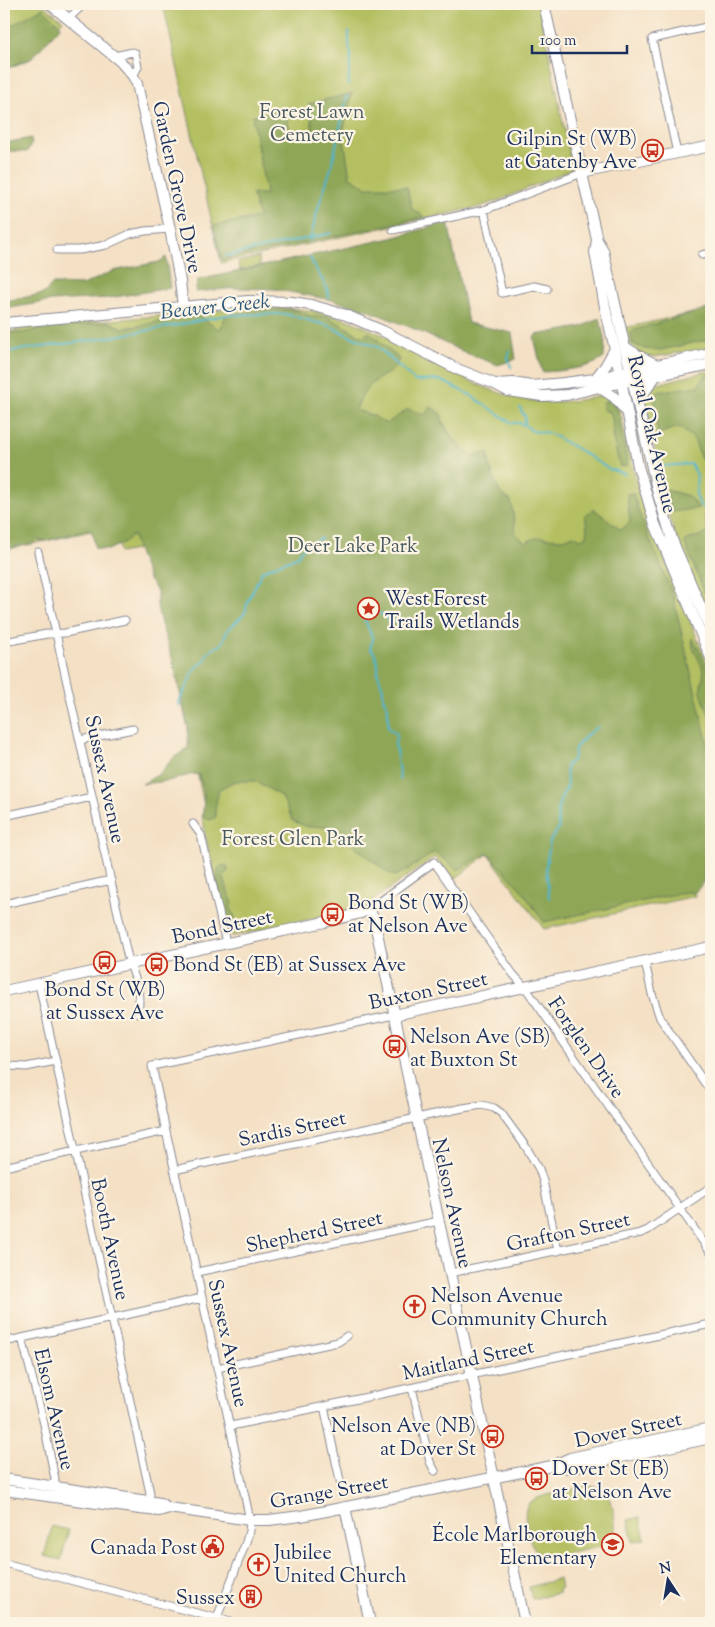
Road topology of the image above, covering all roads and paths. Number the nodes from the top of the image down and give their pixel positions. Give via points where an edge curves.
1 (50, 4) edge
2 (84, 4) edge
3 (544, 4) edge
4 (68, 19) junction
5 (711, 26) edge
6 (114, 56) junction
7 (133, 76) junction
8 (711, 146) edge
9 (677, 153) junction
10 (582, 173) junction
11 (484, 210) junction
12 (170, 229) junction
13 (392, 230) dead end
14 (57, 250) dead end
15 (711, 253) edge
16 (702, 255) dead end
17 (547, 289) dead end
18 (183, 307) junction
19 (4, 323) edge
20 (620, 348) junction
21 (711, 353) edge
22 (711, 364) edge
23 (657, 365) junction
24 (631, 376) junction
25 (655, 377) junction
26 (620, 378) junction
27 (597, 383) junction
28 (637, 402) junction
29 (626, 412) junction
30 (38, 552) dead end
31 (126, 620) dead end
32 (711, 631) edge
33 (57, 633) junction
34 (4, 642) edge
35 (711, 658) edge
36 (133, 729) dead end
37 (80, 740) junction
38 (92, 797) junction
39 (4, 816) edge
40 (193, 824) dead end
41 (434, 862) joint
42 (111, 880) junction
43 (4, 904) edge
44 (370, 909) junction
45 (226, 943) junction
46 (711, 948) edge
47 (645, 962) junction
48 (131, 964) junction
49 (39, 984) junction
50 (524, 987) junction
51 (4, 991) edge
52 (138, 1013) dead end
53 (394, 1016) junction
54 (56, 1061) junction
55 (10, 1066) dead end
56 (152, 1066) joint
57 (711, 1092) edge
58 (417, 1118) junction
59 (166, 1131) junction
60 (75, 1151) junction
61 (4, 1167) edge
62 (174, 1170) junction
63 (711, 1187) edge
64 (680, 1208) junction
65 (439, 1221) junction
66 (558, 1250) junction
67 (711, 1253) edge
68 (197, 1272) junction
69 (450, 1273) junction
70 (202, 1298) junction
71 (112, 1318) junction
72 (711, 1324) edge
73 (347, 1336) dead end
74 (22, 1338) junction
75 (4, 1342) edge
76 (218, 1368) junction
77 (471, 1375) junction
78 (412, 1388) junction
79 (324, 1406) junction
80 (231, 1426) junction
81 (711, 1428) edge
82 (711, 1438) edge
83 (552, 1466) junction
84 (435, 1471) dead end
85 (4, 1478) edge
86 (493, 1478) junction
87 (341, 1485) dead end
88 (54, 1486) junction
89 (4, 1490) edge
90 (149, 1501) junction
91 (345, 1507) junction
92 (169, 1508) junction
93 (250, 1520) junction
94 (4, 1563) edge
95 (216, 1621) edge
96 (235, 1623) edge
97 (370, 1623) edge
98 (525, 1623) edge

1 - 4 main road, Garden Grove Drive
2 - 4 street
3 - 10 main road, Royal Oak Avenue
4 - 6 main road, Garden Grove Drive
5 - 9 street via 652,39
6 - 7 main road, Garden Grove Drive
6 - 7 street, Garden Grove Drive via 135,53 138,67
7 - 12 main road, Garden Grove Drive via 141,98
8 - 9 main road
9 - 10 main road
10 - 11 street
10 - 20 main road, Royal Oak Avenue via 597,240 595,252 605,307
11 - 13 street
11 - 17 street via 502,292 534,286
12 - 14 street via 130,234 80,250
12 - 18 main road, Garden Grove Drive
15 - 16 street
18 - 19 main road
18 - 27 main road via 248,301 292,302 320,307 363,322 457,369 495,384
20 - 23 main road
20 - 24 main road, Royal Oak Avenue
20 - 26 main road, Royal Oak Avenue
20 - 27 main road
21 - 23 main road
22 - 25 main road
23 - 24 main road
24 - 25 main road
24 - 26 main road
24 - 28 main road, Royal Oak Avenue
25 - 28 main road
26 - 27 main road
26 - 29 main road, Royal Oak Avenue
27 - 29 main road
28 - 32 main road, Royal Oak Avenue via 666,523
29 - 35 main road, Royal Oak Avenue via 655,524
30 - 33 street, Sussex Avenue
31 - 33 street
33 - 34 street
33 - 37 street, Sussex Avenue
36 - 37 street
37 - 38 street, Sussex Avenue
38 - 39 street
38 - 42 street, Sussex Avenue
40 - 45 street via 201,836
41 - 44 street, Bond Street
41 - 50 street, Forglen Drive
42 - 43 street
42 - 48 street, Sussex Avenue
44 - 45 main road, Bond Street
44 - 53 main road, Nelson Avenue
45 - 48 main road, Bond Street
46 - 47 main road, Buxton Street
47 - 50 main road, Buxton Street
47 - 57 street via 660,1018
48 - 49 main road, Bond Street
48 - 52 street, Sussex Avenue via 140,1000
49 - 51 main road, Bond Street
49 - 54 street, Booth Avenue
50 - 53 main road, Buxton Street
50 - 64 street, Forglen Drive
53 - 56 street, Buxton Street
53 - 58 main road, Nelson Avenue
54 - 55 street via 26,1067
54 - 60 street, Booth Avenue
56 - 59 street, Sussex Avenue
58 - 62 street, Sardis Street
58 - 65 main road, Nelson Avenue
58 - 66 street, Sardis Street via 478,1105 497,1110 526,1147 539,1170
59 - 60 street
59 - 62 street, Sussex Avenue
60 - 61 street
60 - 71 street, Booth Avenue
62 - 68 street, Sussex Avenue
63 - 64 street, Grafton Street
64 - 66 street, Grafton Street via 641,1233
64 - 67 street, Forglen Drive
65 - 68 street, Shepherd Street
65 - 69 main road, Nelson Avenue
66 - 69 street, Grafton Street
68 - 70 street, Sussex Avenue
69 - 77 main road, Nelson Avenue
70 - 71 street
70 - 76 street, Sussex Avenue
71 - 74 street
71 - 90 street, Booth Avenue via 150,1493
72 - 77 street, Maitland Street
73 - 76 street via 338,1342
74 - 75 street
74 - 88 street, Elsom Avenue via 56,1479
76 - 80 street, Sussex Avenue
77 - 78 street, Maitland Street
77 - 86 main road, Nelson Avenue
78 - 79 street, Maitland Street
78 - 84 street
79 - 80 street, Maitland Street
79 - 87 street
80 - 93 street, Sussex Avenue
81 - 83 main road, Dover Street via 570,1458
82 - 83 main road, Dover Street via 570,1468
83 - 86 main road, Dover Street
85 - 88 main road, Grange Street
86 - 91 main road, Grange Street
86 - 98 main road, Nelson Avenue
88 - 90 main road, Grange Street
89 - 92 main road, Grange Street via 140,1509 159,1511
90 - 92 main road, Grange Street
91 - 93 main road, Grange Street via 286,1518
91 - 97 main road
92 - 93 main road, Grange Street
93 - 95 street, Sussex Avenue via 246,1542
94 - 95 street
95 - 96 street

